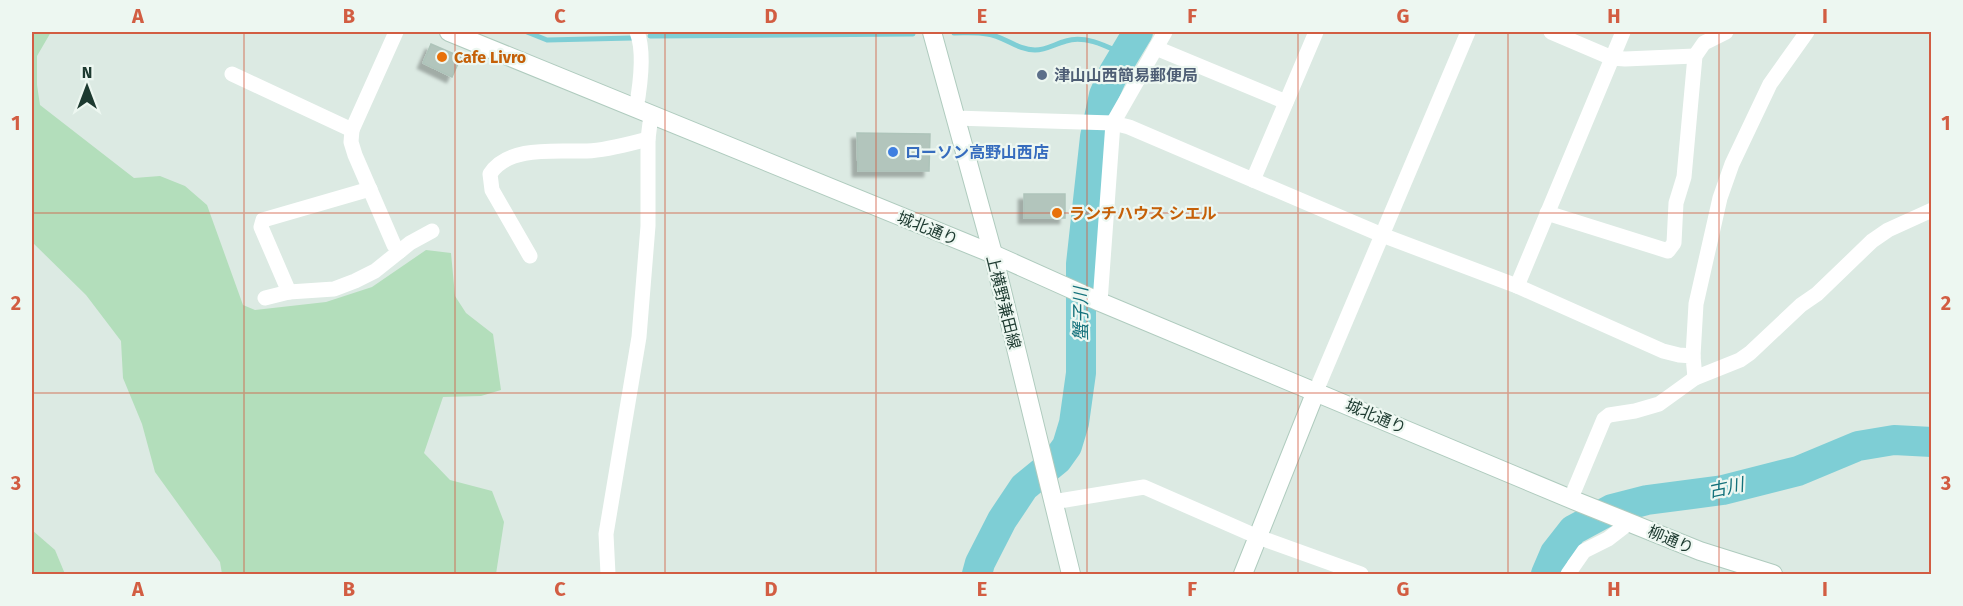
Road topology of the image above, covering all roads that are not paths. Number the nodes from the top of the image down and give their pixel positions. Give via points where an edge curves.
1 (396, 32) edge
2 (449, 32) edge
3 (637, 32) edge
4 (932, 32) edge
5 (1165, 32) edge
6 (1316, 32) edge
7 (1467, 32) edge
8 (1551, 32) edge
9 (1623, 32) edge
10 (1725, 32) edge
11 (1807, 32) edge
12 (1156, 48) junction
13 (1695, 56) junction
14 (1612, 58) junction
15 (232, 75) dead end
16 (1286, 102) junction
17 (643, 112) junction
18 (955, 118) junction
19 (1113, 123) junction
20 (352, 130) junction
21 (648, 139) junction
22 (1253, 180) junction
23 (370, 189) junction
24 (1932, 210) edge
25 (1547, 213) junction
26 (432, 231) dead end
27 (1382, 235) junction
28 (400, 251) junction
29 (993, 254) junction
30 (530, 256) dead end
31 (1516, 286) junction
32 (289, 292) junction
33 (265, 298) dead end
34 (1097, 300) junction
35 (1693, 356) junction
36 (1695, 378) junction
37 (1316, 391) junction
38 (1575, 500) junction
39 (1053, 502) junction
40 (1628, 521) junction
41 (1258, 537) junction
42 (608, 574) edge
43 (1071, 574) edge
44 (1243, 574) edge
45 (1361, 574) edge
46 (1568, 574) edge
47 (1773, 574) edge

1 - 20 street
2 - 17 street, 城北通り
3 - 17 street
4 - 18 street, 上横野兼田線
5 - 12 street
6 - 16 street
7 - 27 street
8 - 14 street
9 - 14 street
10 - 13 street via 1704,43
11 - 35 street via 1770,84 1720,198 1696,304
12 - 16 street
12 - 19 street
13 - 14 street
13 - 25 street via 1684,177 1676,203 1674,243 1668,251
14 - 25 street
15 - 20 street
16 - 22 street
17 - 21 street
17 - 29 street, 城北通り
18 - 19 street
18 - 29 street, 上横野兼田線
19 - 22 street
19 - 34 street
20 - 23 street via 351,142
21 - 30 street via 588,151 530,153 496,165 490,174 492,190
21 - 42 street via 648,226 640,326 606,534
22 - 27 street
23 - 28 street
23 - 32 street via 263,220 261,228
24 - 36 street via 1872,241 1750,353
25 - 31 street
26 - 28 street
27 - 31 street
27 - 37 street
28 - 32 street via 375,271 334,289
29 - 34 street, 城北通り
29 - 39 street, 上横野兼田線
31 - 35 street via 1664,351
32 - 33 street
34 - 37 street, 城北通り
35 - 36 street
36 - 38 street via 1659,404 1604,419
37 - 38 street, 城北通り
37 - 41 street
38 - 40 street, 柳通り
39 - 41 street via 1144,488
39 - 43 street, 上横野兼田線
40 - 46 street via 1608,539 1584,551
40 - 47 street, 柳通り via 1700,551
41 - 44 street
41 - 45 street

